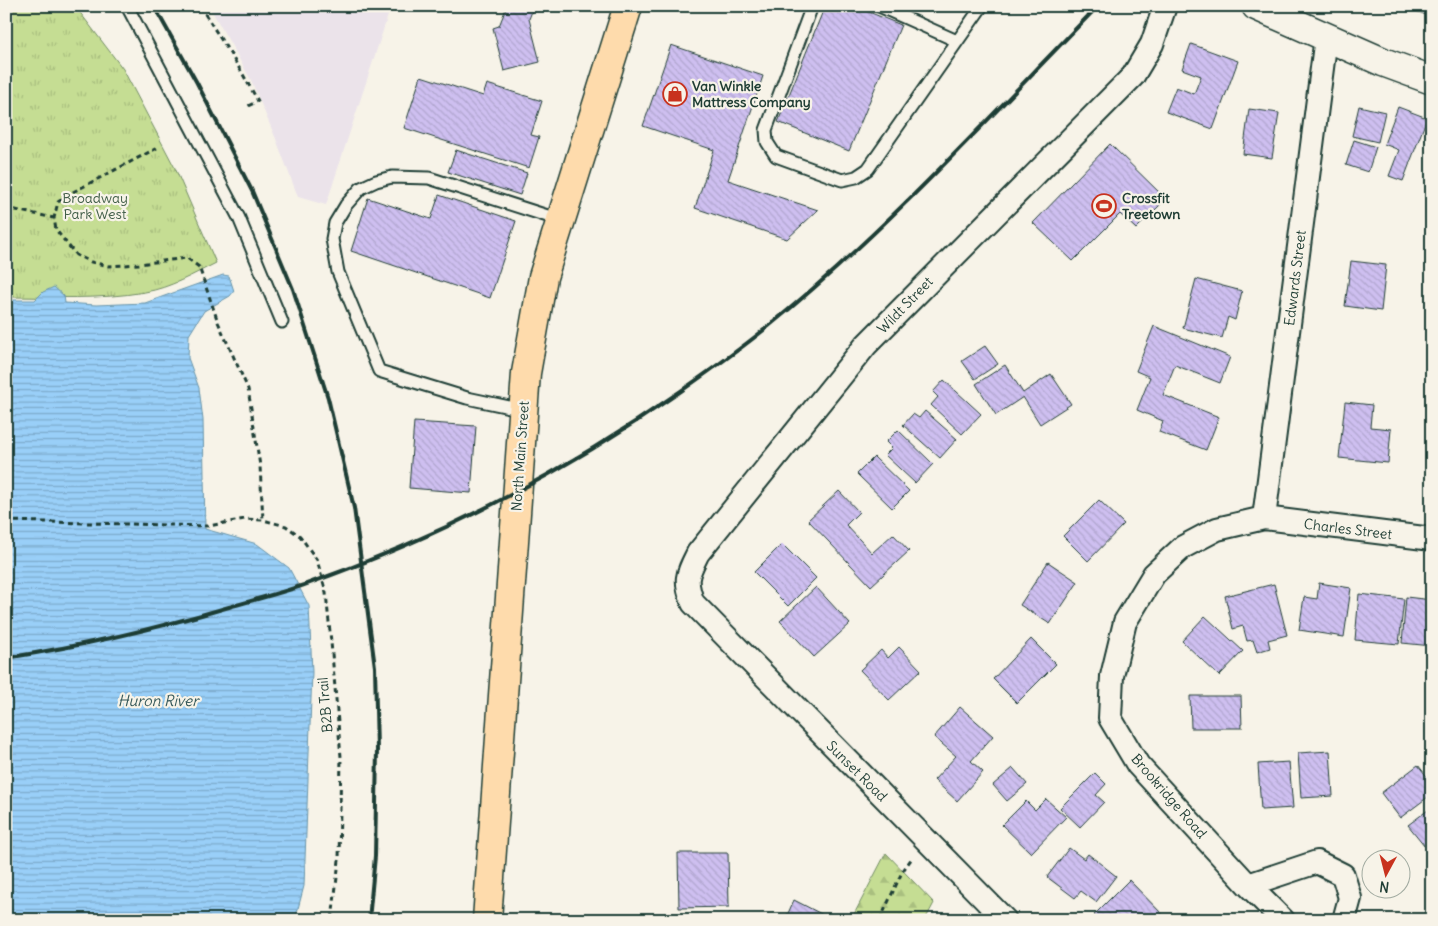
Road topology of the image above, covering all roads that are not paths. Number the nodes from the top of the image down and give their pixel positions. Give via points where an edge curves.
1 (128, 6) edge
2 (628, 6) edge
3 (812, 6) edge
4 (879, 6) edge
5 (982, 6) edge
6 (1165, 6) edge
7 (1256, 6) edge
8 (1326, 37) junction
9 (958, 41) junction
10 (1432, 80) edge
11 (560, 220) junction
12 (282, 322) dead end
13 (524, 410) junction
14 (1264, 518) junction
15 (1432, 539) edge
16 (710, 621) joint
17 (1248, 885) junction
18 (487, 920) edge
19 (1005, 920) edge
20 (1283, 920) edge
21 (1344, 920) edge

1 - 12 lane via 239,218
2 - 11 main road, North Main Street
3 - 9 lane via 766,130 767,142 776,156 842,180 856,177 868,169
4 - 9 lane
5 - 9 lane
6 - 16 street, Wildt Street via 1152,44 1133,76 866,345 698,553 689,572 687,588 693,603
7 - 8 street
8 - 10 street
8 - 14 street, Edwards Street
11 - 13 main road, North Main Street via 543,277 526,373
11 - 13 lane via 429,178 392,177 361,188 335,223 332,239 338,272 379,371 467,398
13 - 18 main road, North Main Street
14 - 15 street, Charles Street
14 - 17 street, Brookridge Road via 1218,529 1183,547 1154,574 1125,622 1112,676 1110,718 1138,766
16 - 19 street, Sunset Road
17 - 20 street, Brookridge Road
17 - 21 street via 1317,862 1343,875 1350,898

